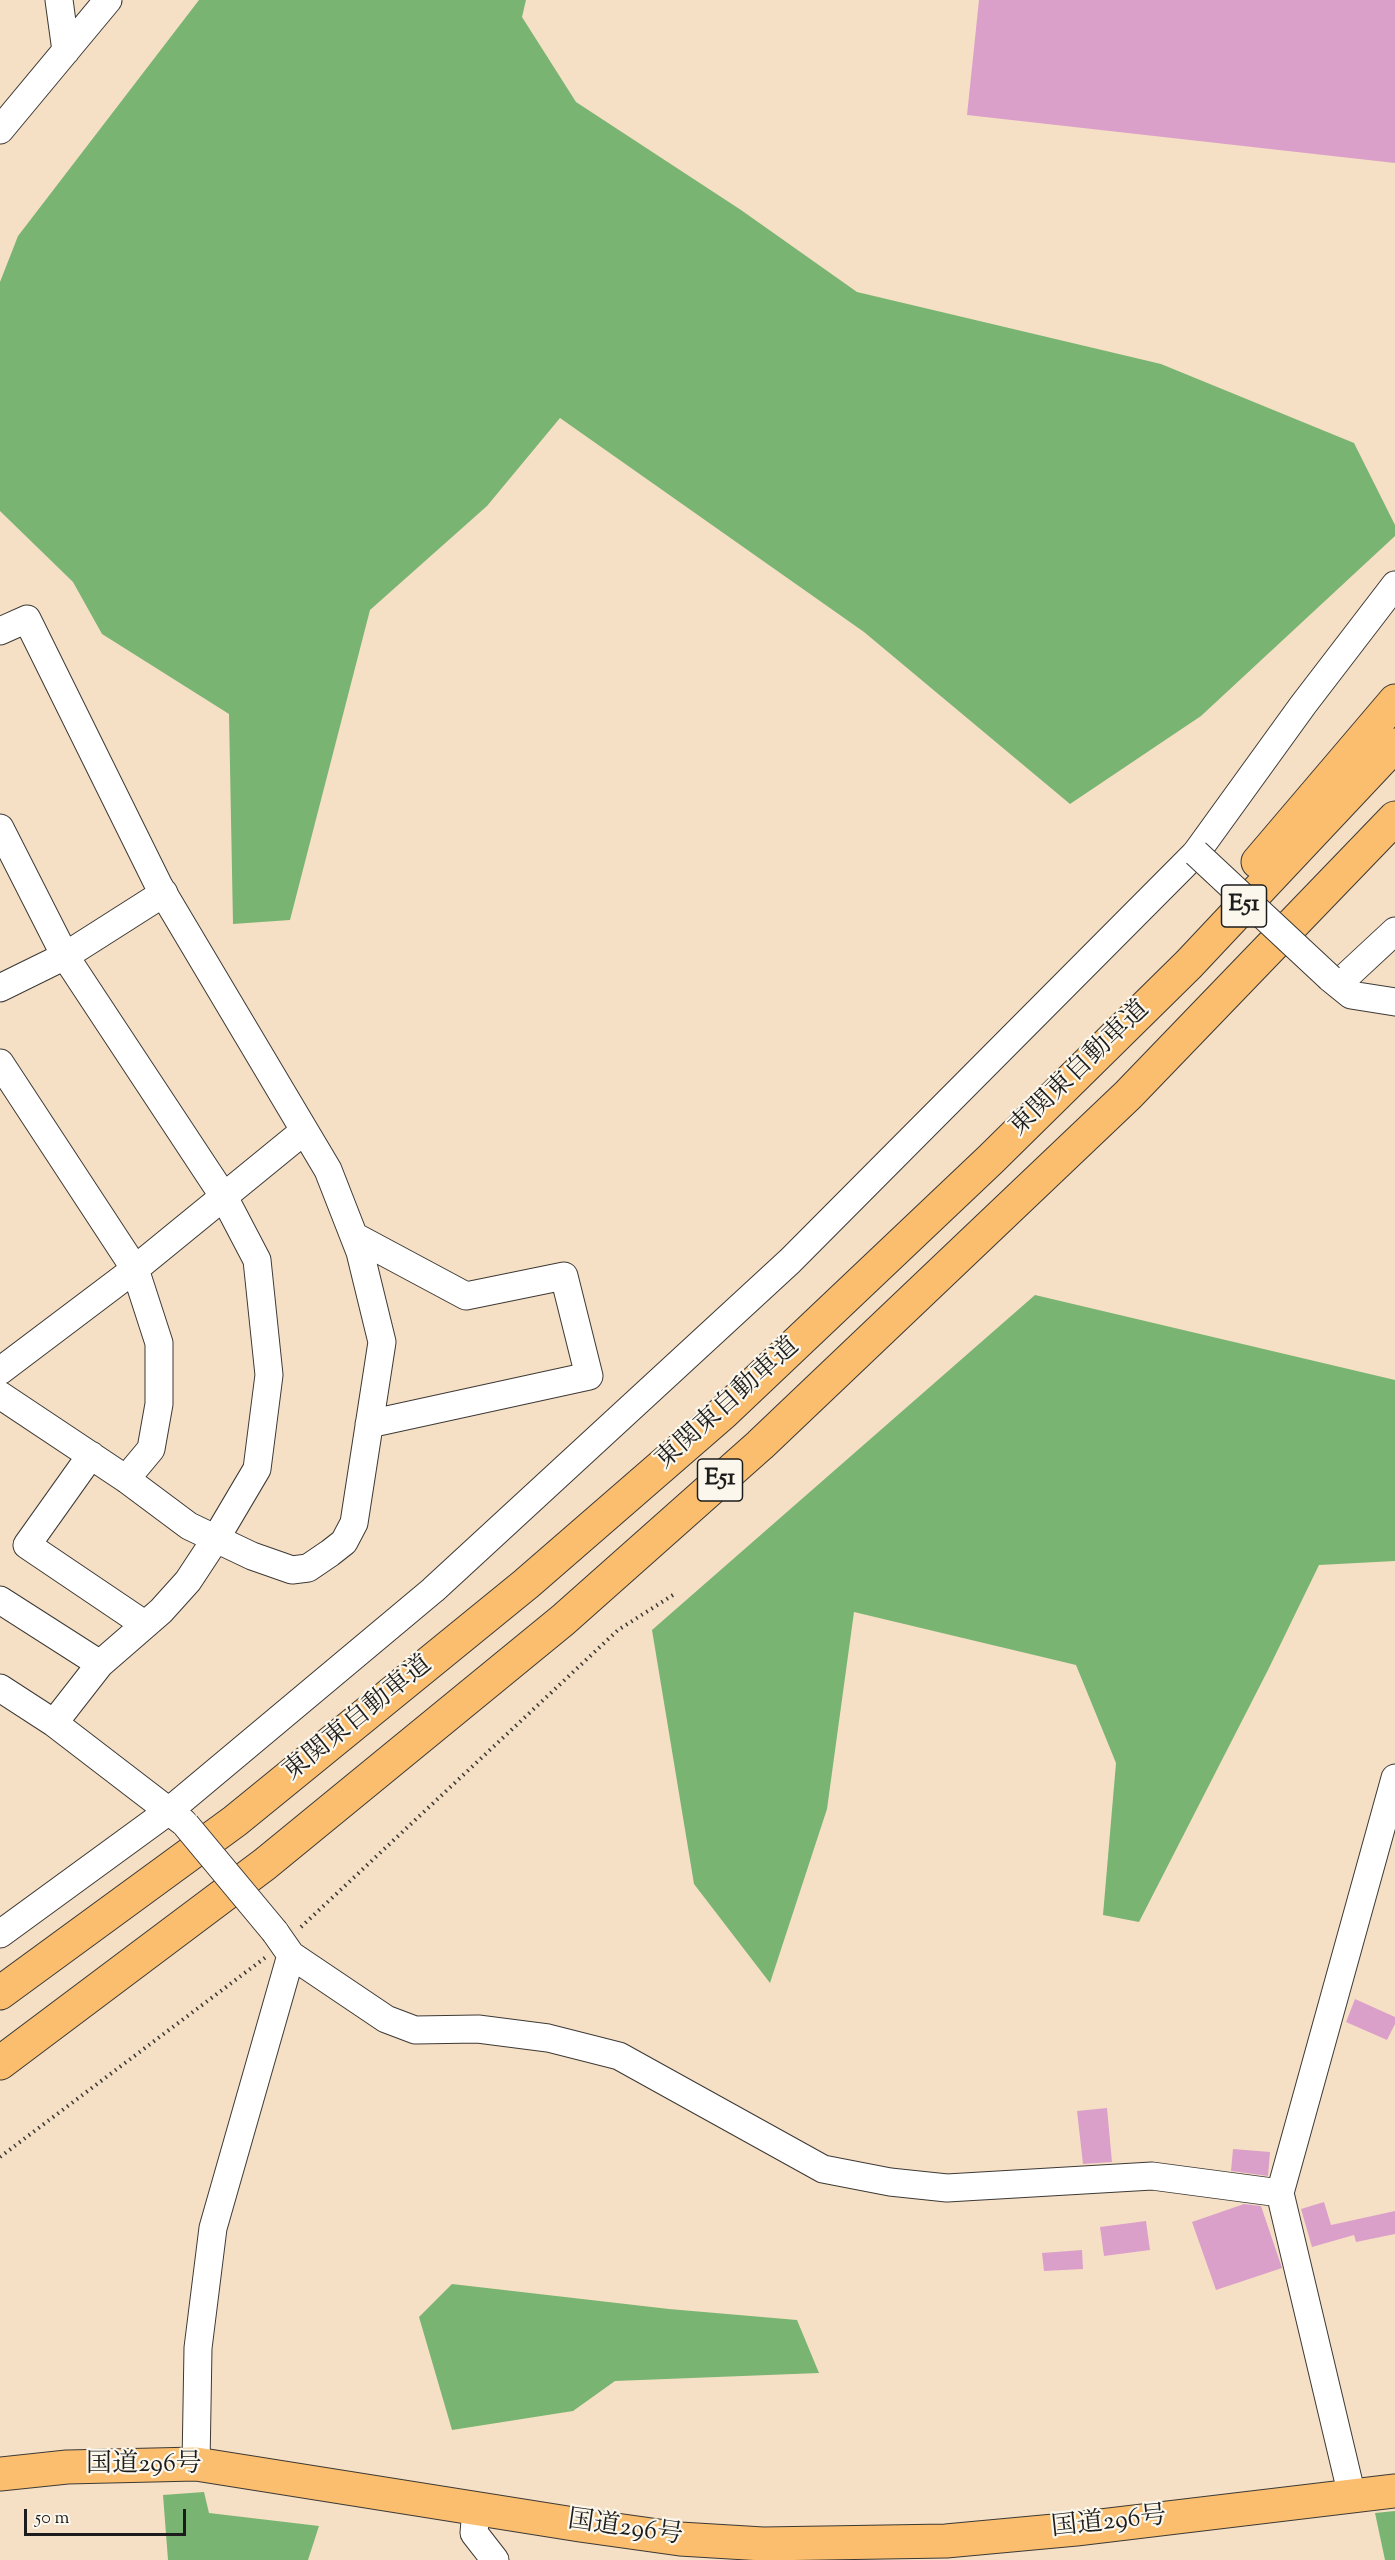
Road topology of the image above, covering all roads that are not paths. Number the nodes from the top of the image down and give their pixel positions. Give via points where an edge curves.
1 (59, 0) edge
2 (108, 0) edge
3 (66, 51) junction
4 (0, 130) edge
5 (1395, 585) edge
6 (0, 631) edge
7 (1395, 701) edge
8 (1395, 745) edge
9 (1391, 823) edge
10 (0, 828) edge
11 (1196, 853) junction
12 (164, 893) junction
13 (1395, 931) edge
14 (65, 956) junction
15 (1334, 981) junction
16 (0, 988) edge
17 (1395, 1002) edge
18 (1089, 1063) junction
19 (0, 1064) edge
20 (304, 1131) junction
21 (224, 1197) junction
22 (354, 1236) junction
23 (135, 1269) junction
24 (0, 1371) edge
25 (0, 1395) edge
26 (369, 1424) junction
27 (91, 1455) junction
28 (126, 1479) junction
29 (215, 1540) junction
30 (0, 1600) edge
31 (144, 1624) junction
32 (100, 1664) junction
33 (0, 1688) edge
34 (54, 1723) junction
35 (1395, 1778) edge
36 (178, 1818) junction
37 (0, 1934) edge
38 (283, 1944) junction
39 (0, 1993) edge
40 (0, 2063) edge
41 (1280, 2193) junction
42 (196, 2464) junction
43 (0, 2474) edge
44 (1395, 2491) edge
45 (1352, 2496) junction
46 (476, 2509) junction
47 (495, 2560) edge

1 - 3 street
2 - 3 street
3 - 4 street
5 - 11 street
6 - 12 street via 27,620
7 - 18 highway
8 - 18 highway, 東関東自動車道 / E51 via 1189,964
9 - 40 highway, 東関東自動車道 / E51 via 1119,1103 760,1445 590,1596 265,1864
10 - 14 street
11 - 15 street, bridge
11 - 36 street via 790,1261 433,1590
12 - 14 street
12 - 20 street
13 - 15 street
14 - 16 street
14 - 21 street
15 - 17 street via 1351,995
18 - 39 highway, 東関東自動車道 / E51 via 723,1413 526,1584 235,1821
19 - 23 street
20 - 21 street
20 - 22 street via 328,1170
21 - 23 street
21 - 29 street via 257,1260 269,1375 257,1469
22 - 26 street via 382,1342
22 - 26 street via 466,1296 564,1276 589,1376
23 - 24 street
23 - 28 street via 159,1343 159,1404 151,1449
25 - 27 street
26 - 29 street via 354,1523 344,1542 330,1553 308,1568 292,1570
27 - 28 street
27 - 31 street via 27,1545
28 - 29 street via 189,1526
29 - 31 street via 188,1581
30 - 32 street
31 - 32 street
32 - 34 street
33 - 34 street
34 - 36 street
35 - 41 street
36 - 37 street
36 - 38 street, bridge
38 - 41 street via 386,2019 415,2030 478,2029 548,2038 619,2056 823,2169 947,2188 1152,2176
38 - 42 street via 213,2228 198,2348
41 - 45 street
42 - 43 highway, 国道296号 via 67,2467
42 - 46 highway, 国道296号
44 - 45 highway, 国道296号
45 - 46 highway, 国道296号 via 970,2539 852,2544 680,2539
46 - 47 street via 474,2533

